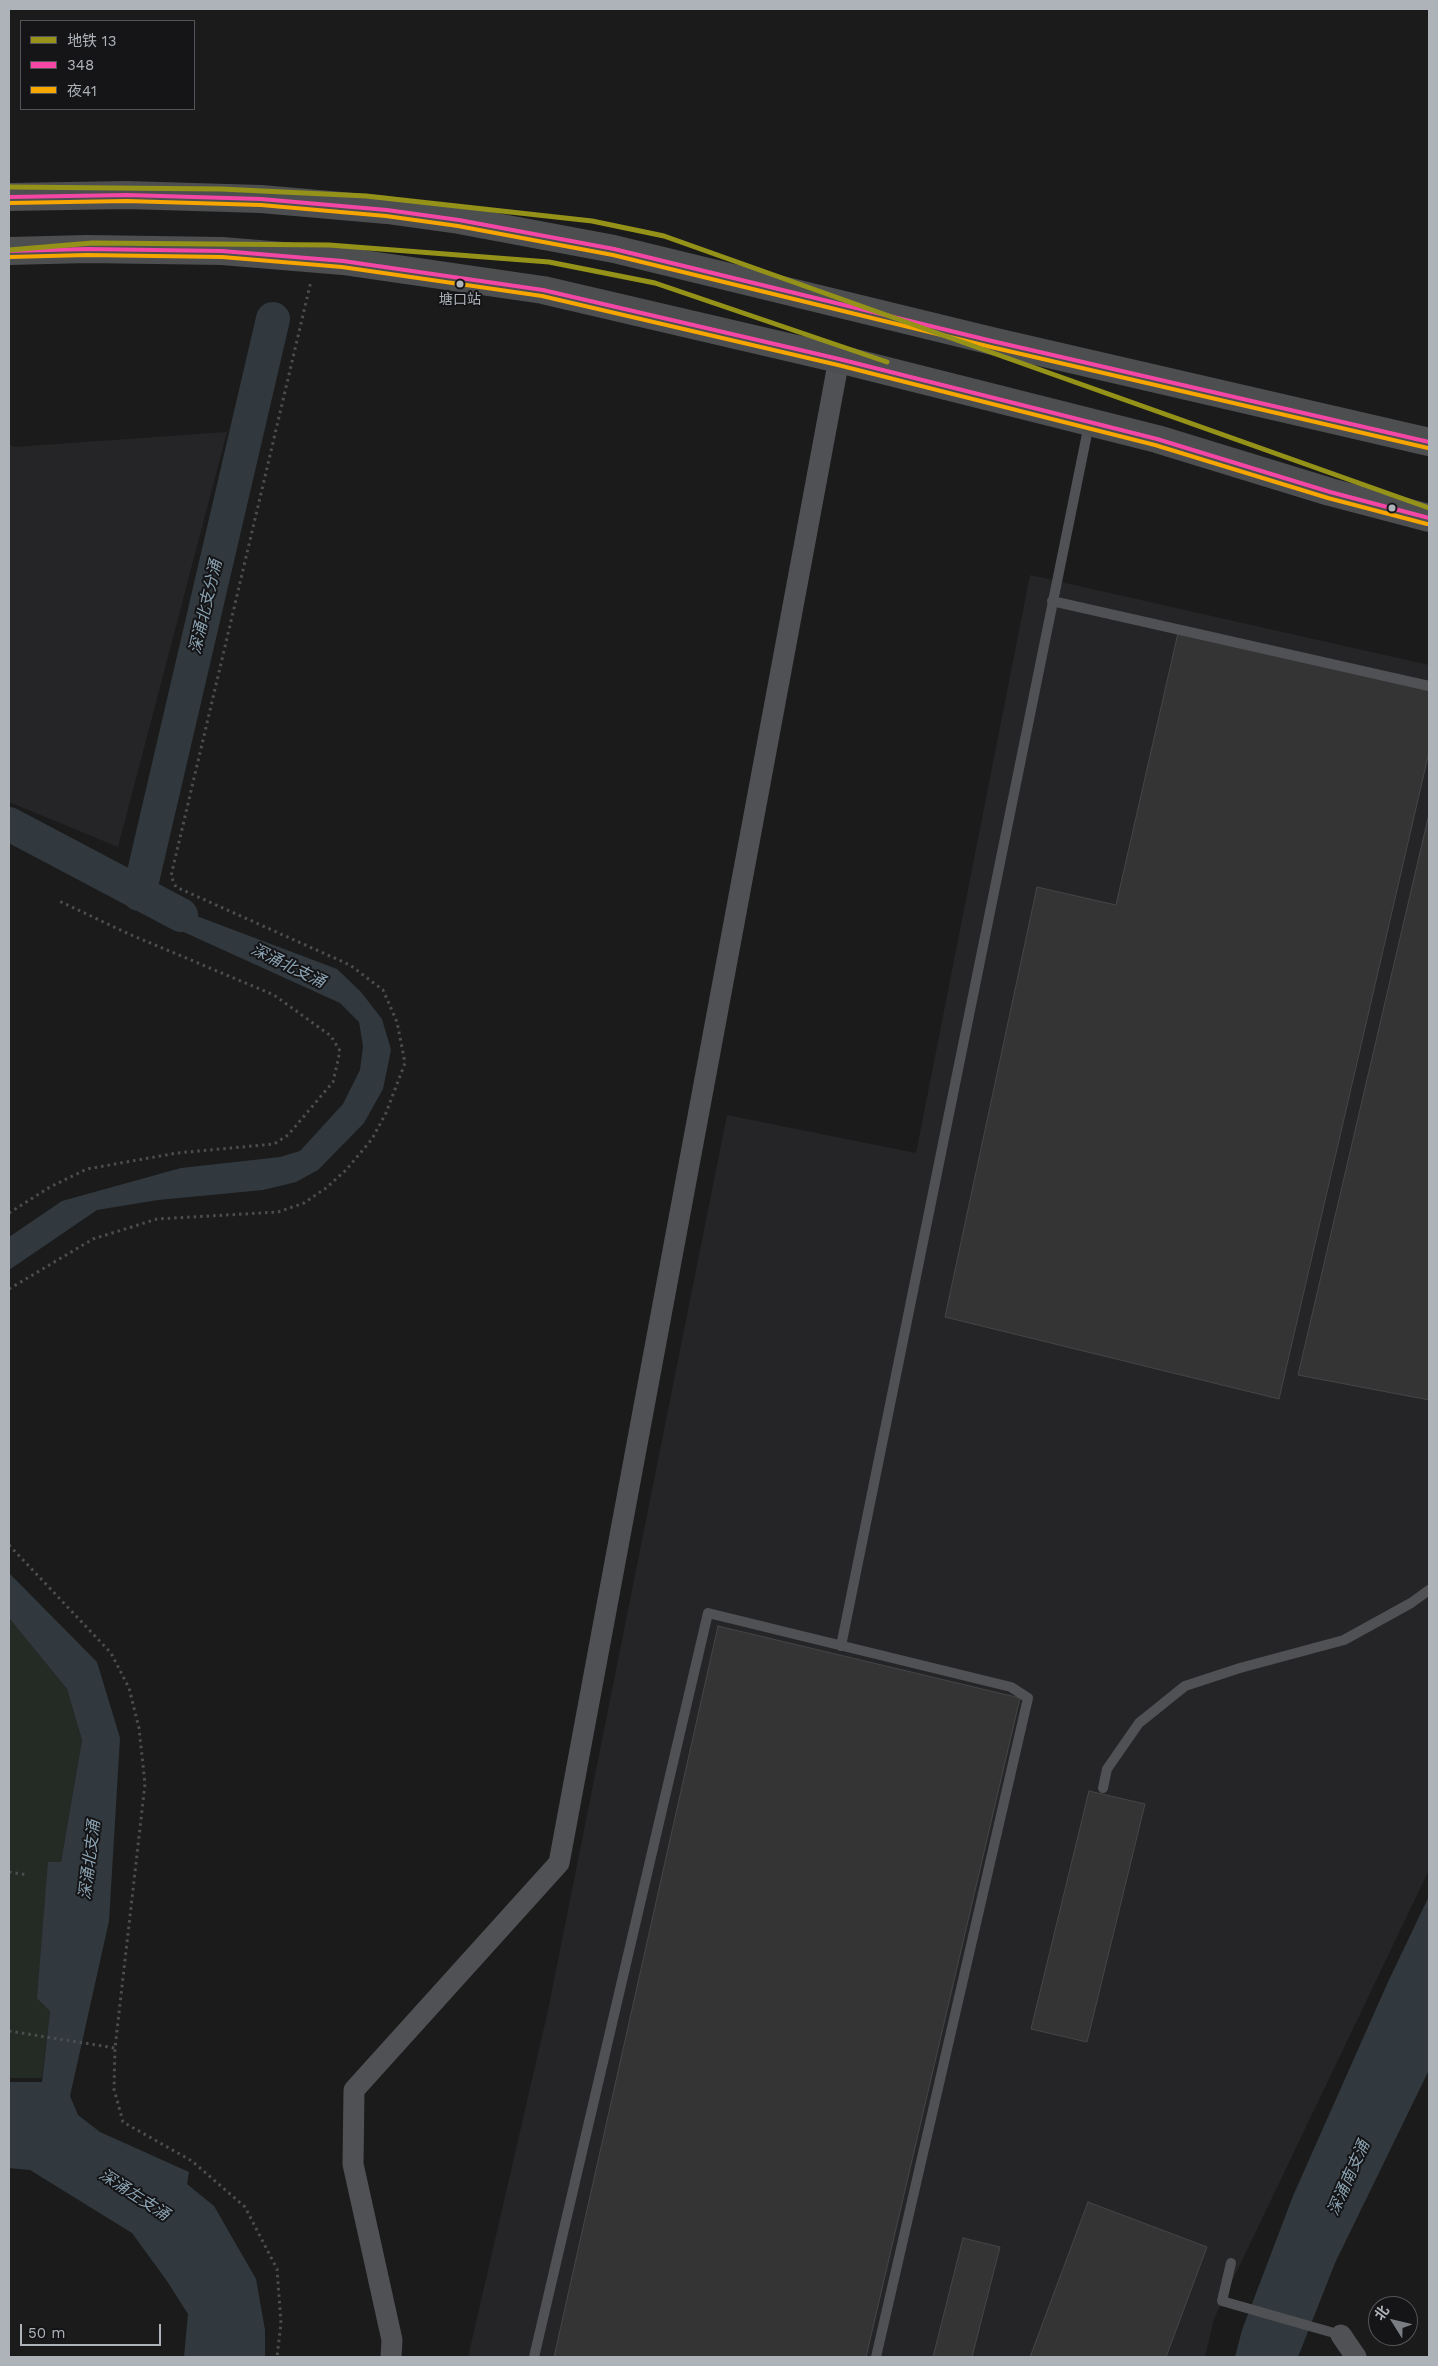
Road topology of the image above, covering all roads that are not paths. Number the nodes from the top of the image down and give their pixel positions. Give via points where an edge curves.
1 (9, 197) edge
2 (9, 251) edge
3 (839, 359) junction
4 (1089, 422) junction
5 (1429, 442) edge
6 (1429, 518) edge
7 (1052, 601) junction
8 (1429, 686) edge
9 (1429, 1590) edge
10 (841, 1646) junction
11 (1103, 1788) dead end
12 (1231, 2263) dead end
13 (1341, 2335) joint
14 (390, 2357) edge
15 (534, 2357) edge
16 (876, 2357) edge
17 (1356, 2357) edge

1 - 5 highway via 127,195 261,199 387,210 468,222 614,249
2 - 3 highway via 178,250 316,258 436,272 543,290
3 - 4 highway
3 - 14 street via 559,1863 354,2090 353,2164 392,2340
4 - 6 highway
4 - 7 lane
7 - 8 lane
7 - 10 lane
9 - 11 lane via 1344,1640 1184,1686 1139,1723 1107,1769
10 - 15 lane via 708,1613
10 - 16 lane via 1011,1687 1028,1698
12 - 13 lane via 1222,2301
13 - 17 street

